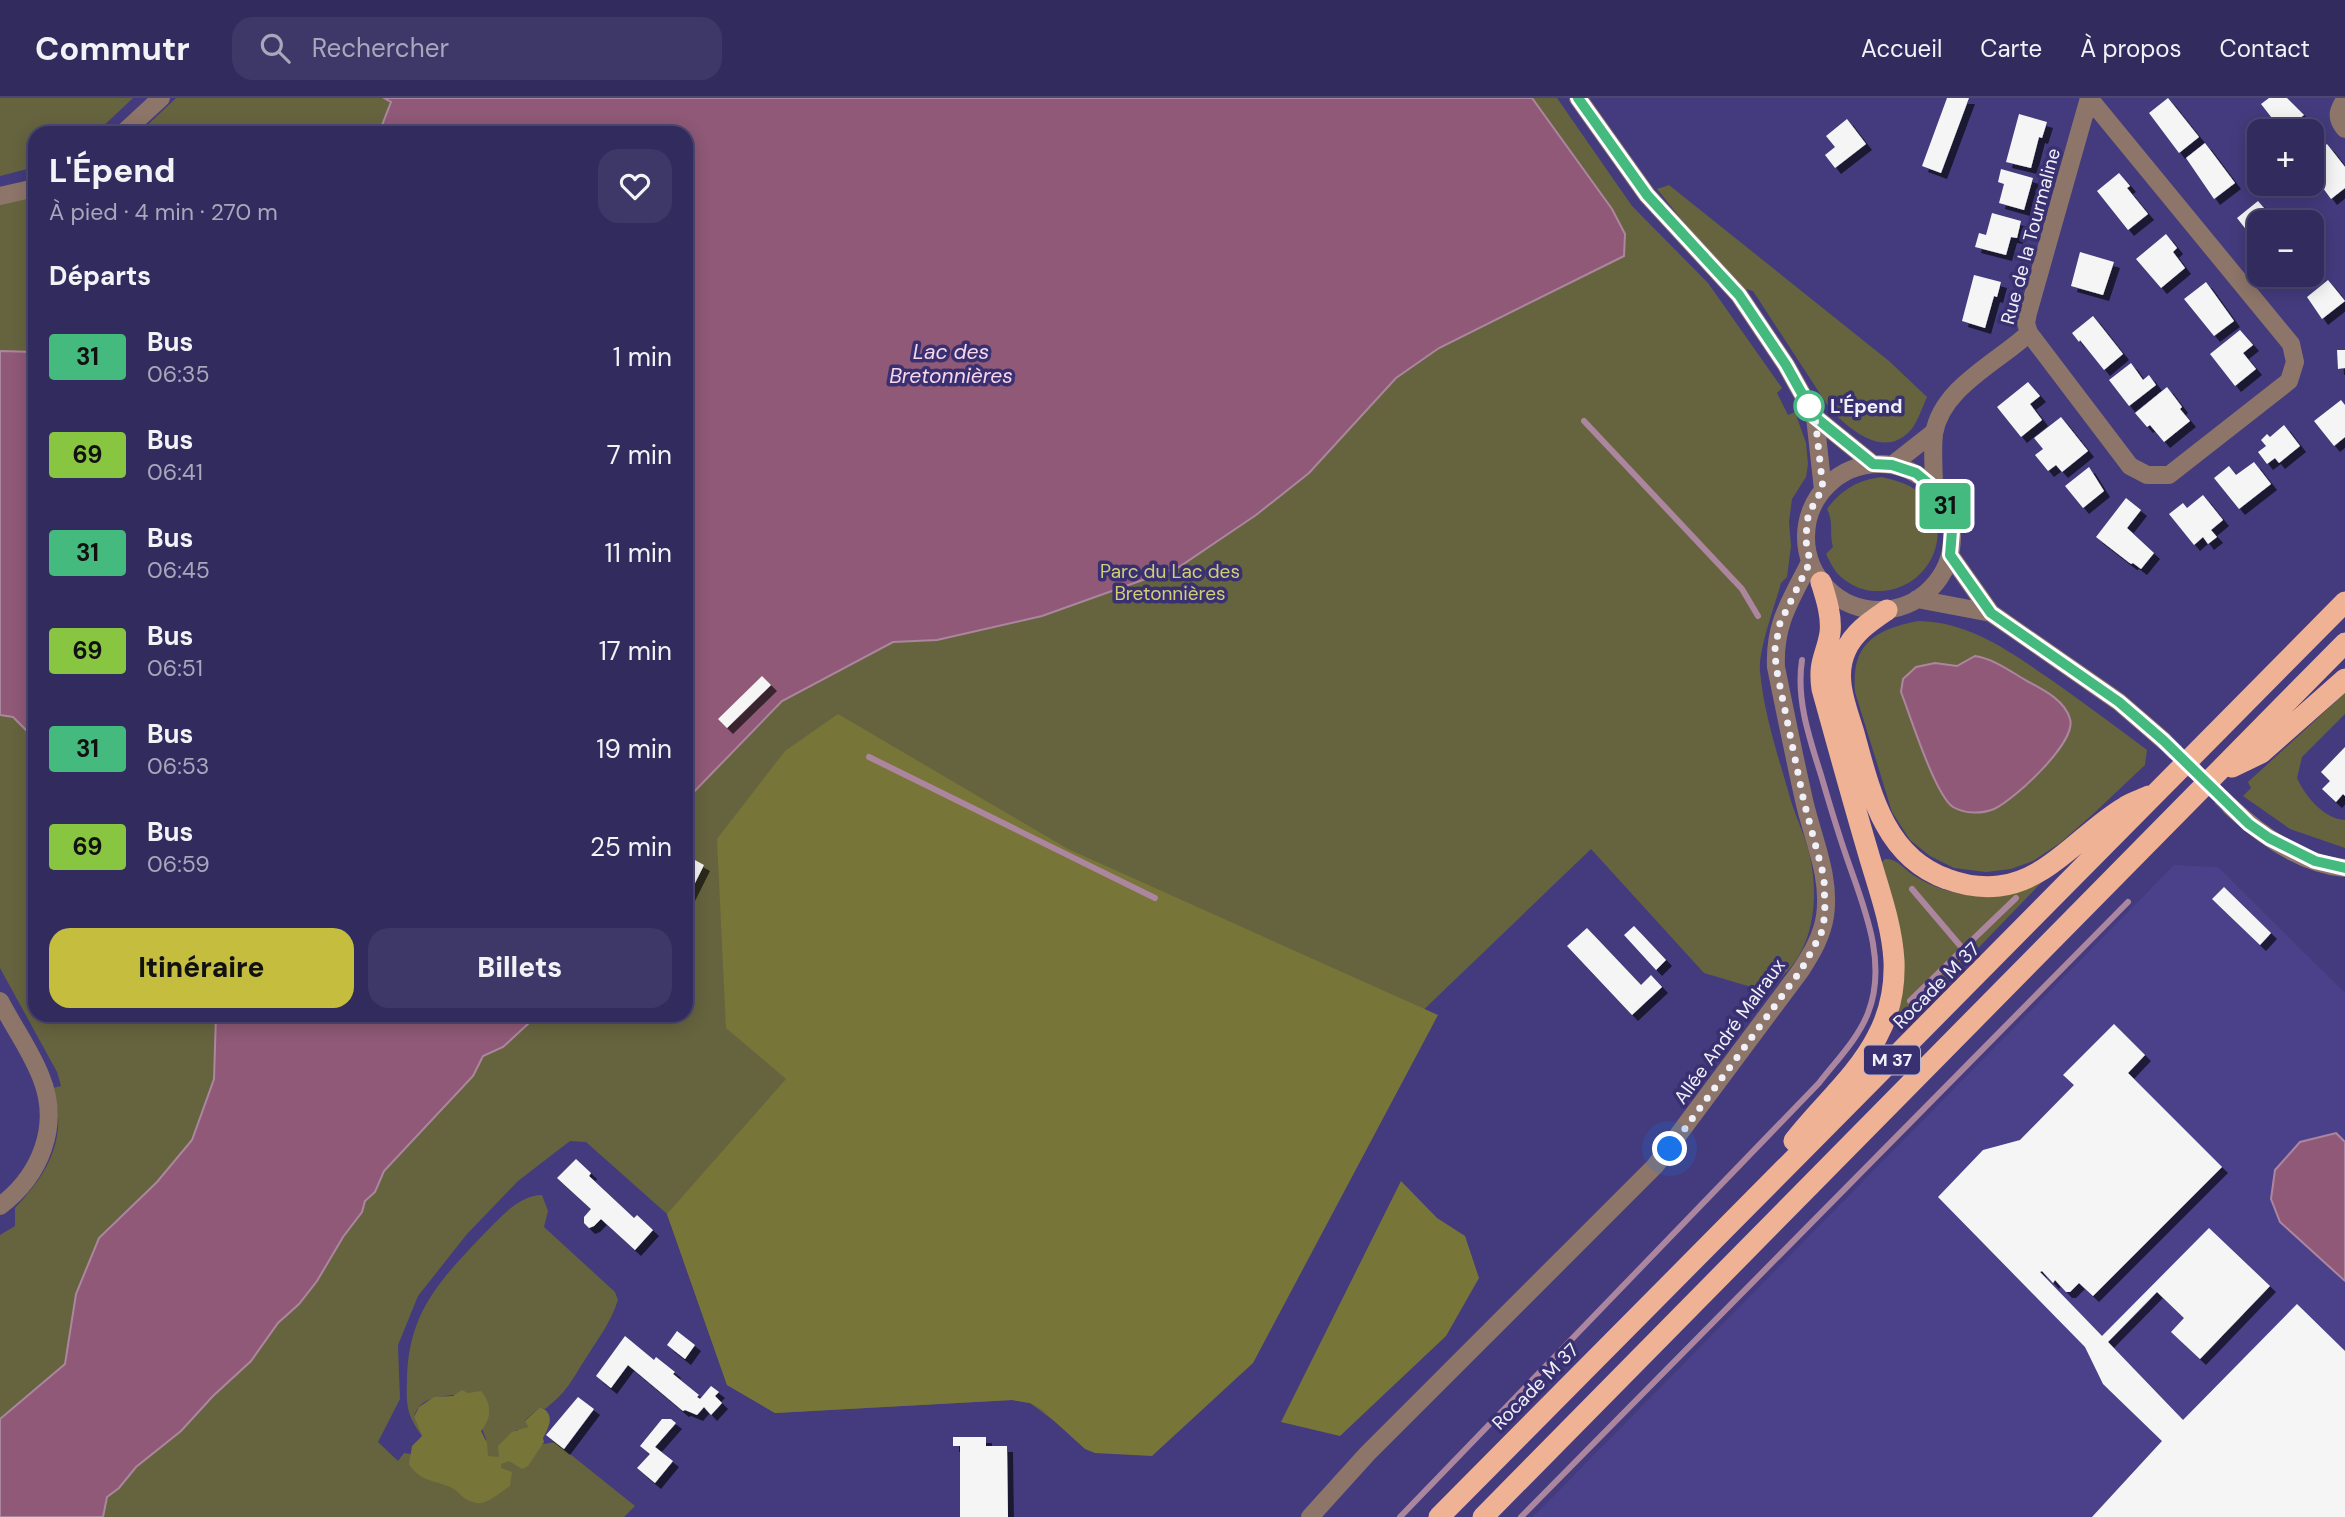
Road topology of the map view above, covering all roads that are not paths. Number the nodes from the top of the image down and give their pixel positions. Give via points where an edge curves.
1 (161, 98) edge
2 (1578, 98) edge
3 (2089, 98) edge
4 (2345, 100) edge
5 (131, 126) edge
6 (2345, 129) edge
7 (28, 190) edge
8 (0, 196) edge
9 (2029, 333) junction
10 (1815, 417) junction
11 (1934, 432) junction
12 (1873, 464) junction
13 (1892, 465) junction
14 (1934, 488) junction
15 (1823, 489) junction
16 (1950, 555) junction
17 (1810, 562) junction
18 (1821, 582) junction
19 (1917, 599) junction
20 (2345, 602) edge
21 (1887, 610) junction
22 (1991, 613) junction
23 (2345, 643) edge
24 (2345, 679) edge
25 (2163, 740) tunnel mouth
26 (2218, 774) junction
27 (2161, 791) junction
28 (2231, 807) tunnel mouth
29 (2345, 868) edge
30 (0, 1001) edge
31 (1748, 1202) junction
32 (0, 1206) edge
33 (1310, 1517) edge
34 (1439, 1517) edge
35 (1483, 1517) edge

1 - 5 street
2 - 10 street via 1647,195 1739,295
3 - 9 street, Rue de la Tourmaline via 2028,313
3 - 9 street via 2291,344 2295,362 2289,381 2169,475 2147,475 2130,466
4 - 6 street via 2338,117
7 - 8 street
9 - 11 street, Rue de la Tourmaline via 1957,391 1945,404
10 - 12 street
10 - 15 street
11 - 13 street, Rue de la Tourmaline
11 - 14 street, Rue de la Tourmaline
12 - 13 street
12 - 15 street via 1844,472
13 - 14 street via 1916,473
14 - 16 street via 1952,531
15 - 17 street via 1807,520
16 - 19 street via 1932,587
16 - 22 street
17 - 18 street
17 - 33 street, Allée André Malraux via 1782,616 1775,649 1804,802 1824,877 1821,934 1670,1149
18 - 21 street via 1840,599 1863,608
18 - 31 highway, M 37 via 1830,622 1820,666 1822,689 1890,936 1892,995 1876,1039 1862,1060
19 - 21 street
19 - 22 street
20 - 27 highway, Rocade M 37 / M 37
21 - 27 highway, M 37 via 1852,641 1842,662 1841,682 1879,813 1896,842 1919,866 1945,879 1976,886 2016,882 2060,858 2124,807
22 - 25 street via 2119,702
23 - 26 highway, M 37
24 - 26 highway, M 37 via 2261,753
26 - 35 highway, M 37
27 - 31 highway, Rocade M 37 / M 37
28 - 29 street via 2292,851
30 - 32 street via 42,1078 48,1111 41,1157 15,1195
31 - 34 highway, Rocade M 37 / M 37

